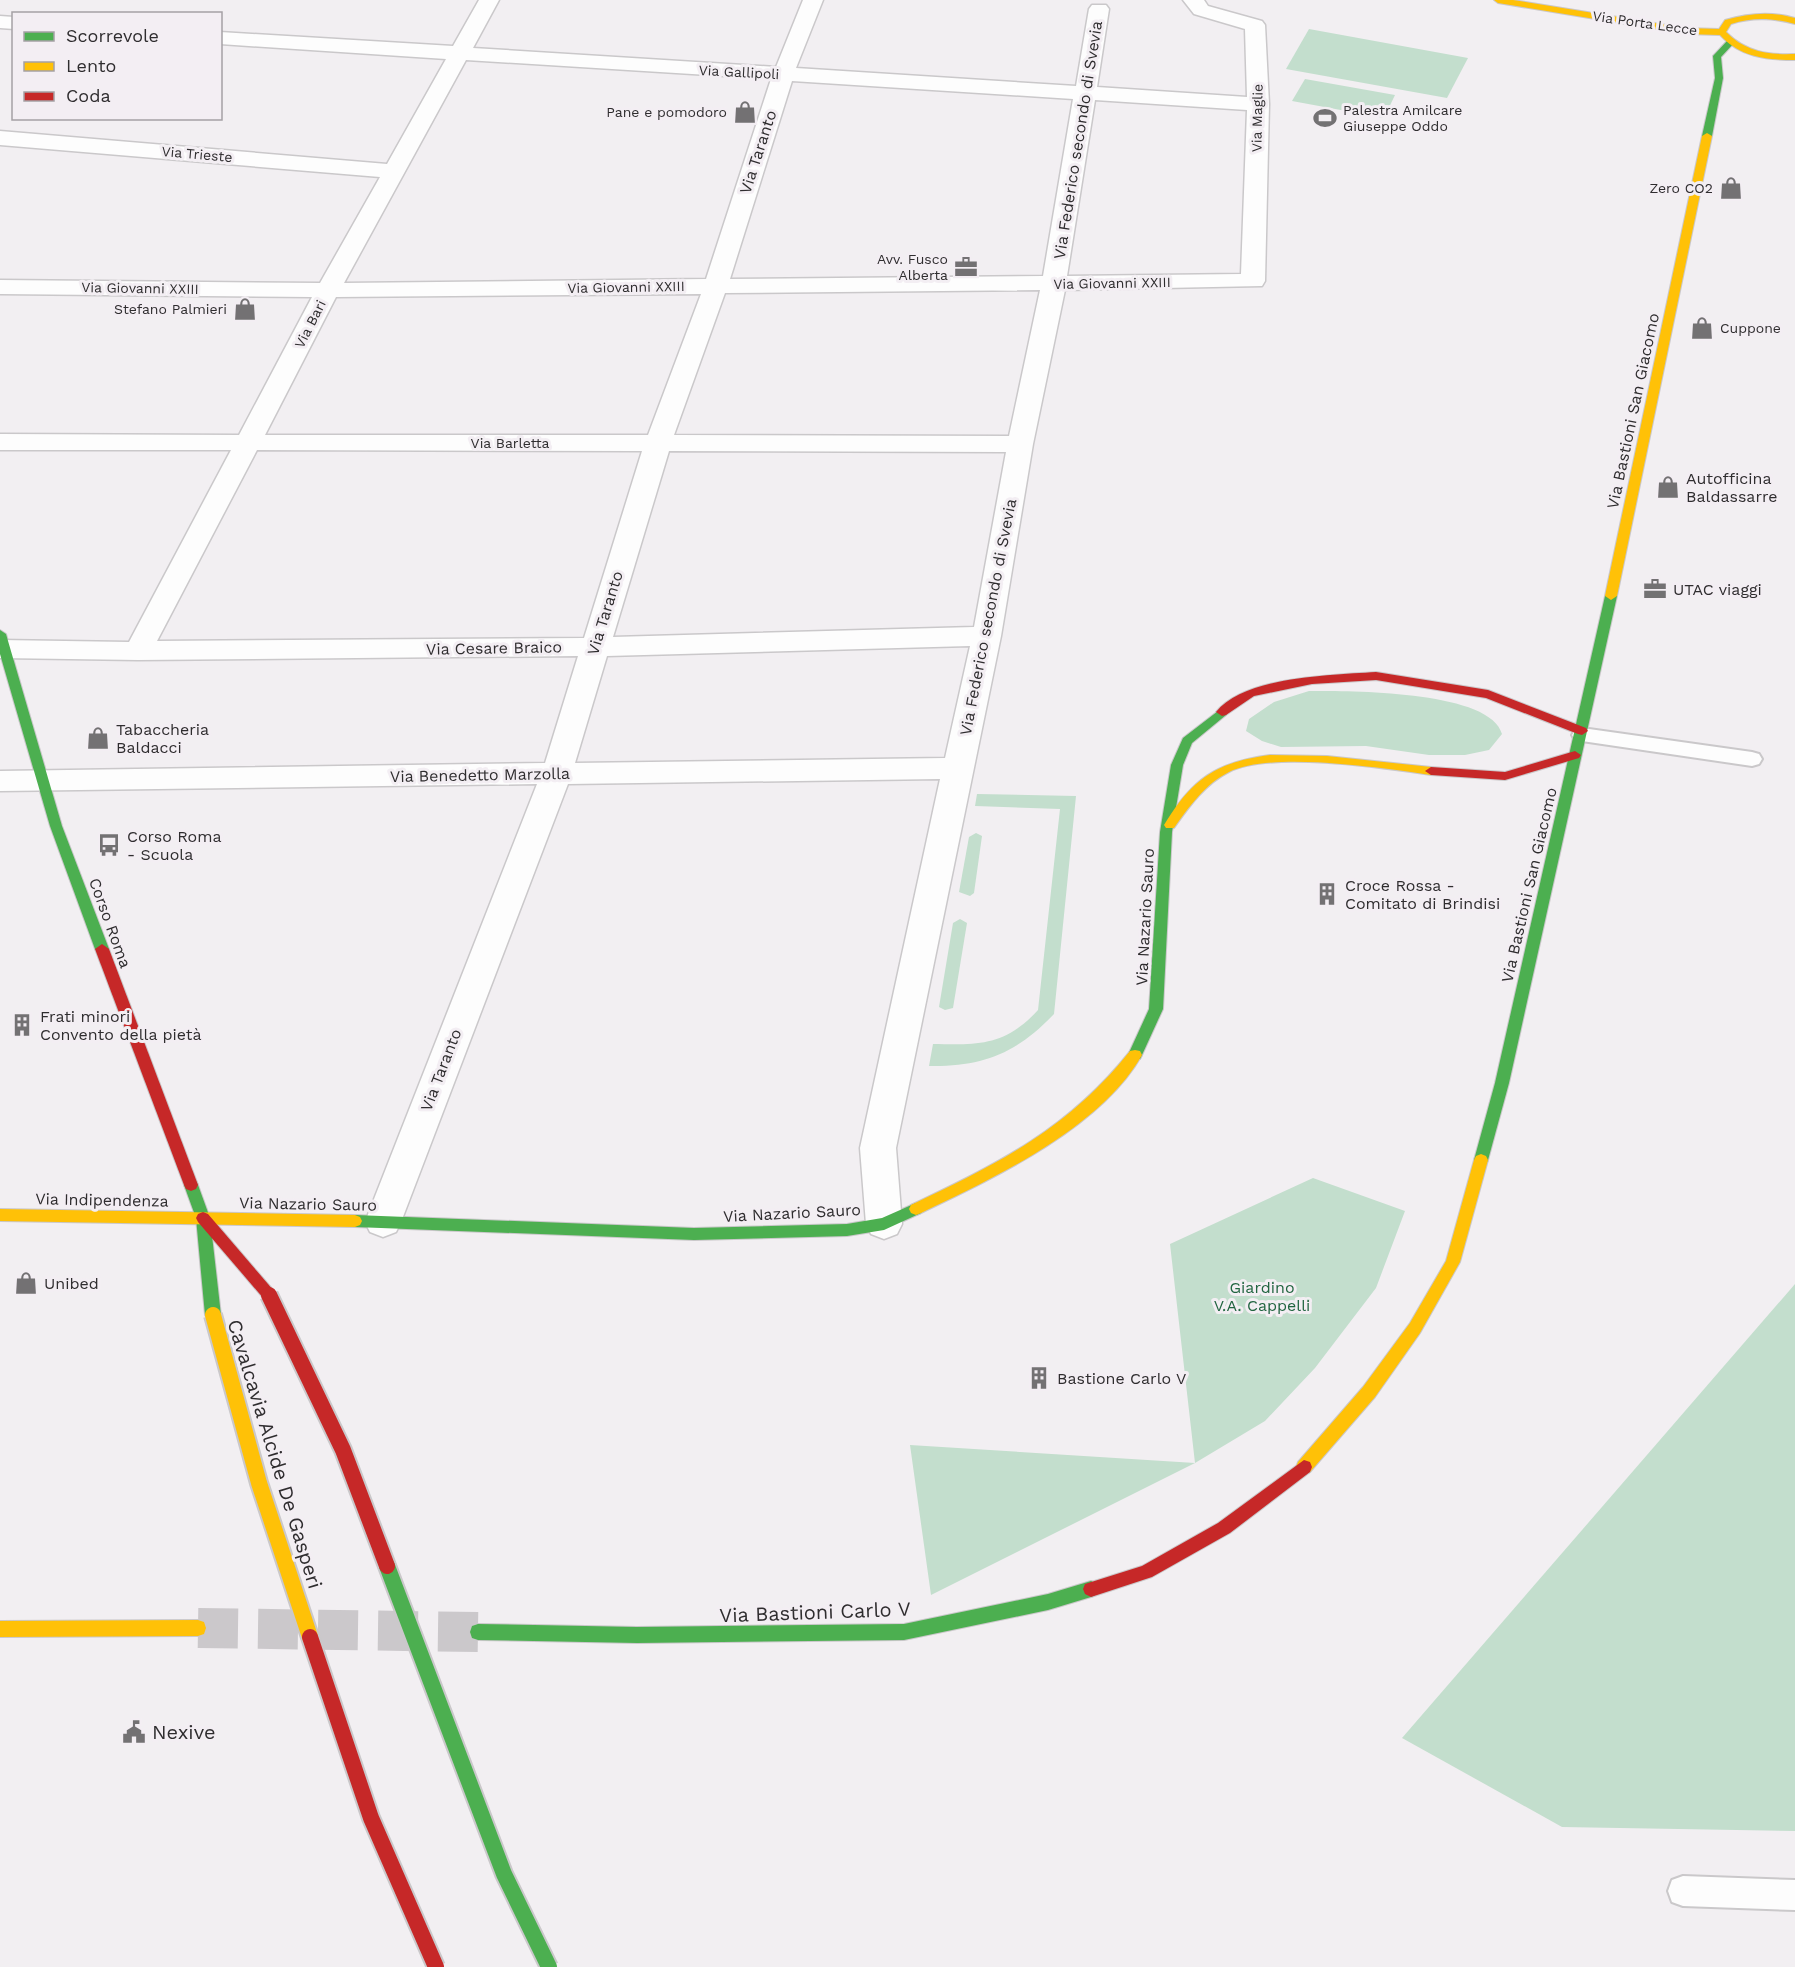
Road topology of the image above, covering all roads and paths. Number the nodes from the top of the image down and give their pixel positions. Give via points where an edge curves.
1 (489, 0) edge
2 (813, 0) edge
3 (1193, 0) edge
4 (1498, 0) edge
5 (1755, 0) edge
6 (1099, 9) dead end
7 (1768, 15) junction
8 (1795, 21) edge
9 (1726, 27) junction
10 (222, 38) edge
11 (456, 55) junction
12 (1767, 57) junction
13 (1795, 57) edge
14 (1795, 63) edge
15 (783, 75) junction
16 (1719, 78) junction
17 (1084, 93) junction
18 (1258, 104) junction
19 (0, 138) edge
20 (394, 171) junction
21 (1253, 281) joint
22 (1054, 283) junction
23 (716, 286) junction
24 (0, 287) edge
25 (328, 290) junction
26 (0, 442) edge
27 (250, 442) junction
28 (658, 443) junction
29 (1020, 444) junction
30 (987, 636) junction
31 (2, 644) edge
32 (595, 647) junction
33 (138, 651) junction
34 (1582, 733) junction
35 (1575, 755) junction
36 (1752, 759) dead end
37 (959, 768) junction
38 (556, 775) junction
39 (41, 780) junction
40 (0, 781) edge
41 (1166, 832) junction
42 (0, 1215) edge
43 (203, 1218) junction
44 (383, 1222) junction
45 (884, 1224) junction
46 (1146, 1572) joint
47 (198, 1628) tunnel mouth
48 (0, 1629) edge
49 (478, 1632) tunnel mouth
50 (1683, 1891) dead end
51 (1795, 1895) edge
52 (436, 1967) edge
53 (549, 1967) edge

1 - 11 street, Via Bari
2 - 15 street, Via Taranto
3 - 18 street, Via Maglie via 1201,10 1256,26
4 - 9 street, Via Porta Lecce via 1686,31
5 - 7 street
6 - 17 street, Via Federico secondo di Svevia
7 - 8 street
7 - 9 street via 1744,15
9 - 12 street via 1748,53
9 - 16 street, Via Bastioni San Giacomo via 1717,56
10 - 11 street, Via Gallipoli
11 - 15 street, Via Gallipoli
11 - 20 street, Via Bari
12 - 13 street
12 - 14 street
12 - 16 street via 1736,65
15 - 17 street, Via Gallipoli
15 - 23 street, Via Taranto
16 - 34 street, Via Bastioni San Giacomo
17 - 18 street, Via Gallipoli
17 - 22 street, Via Federico secondo di Svevia
18 - 21 street, Via Maglie
19 - 20 street, Via Trieste
20 - 25 street, Via Bari
21 - 22 street, Via Giovanni XXIII
22 - 23 street, Via Giovanni XXIII
22 - 29 street, Via Federico secondo di Svevia
23 - 25 street, Via Giovanni XXIII
23 - 28 street, Via Taranto
24 - 25 street, Via Giovanni XXIII
25 - 27 street, Via Bari
26 - 27 street, Via Barletta
27 - 28 street, Via Barletta
27 - 33 street, Via Bari
28 - 29 street, Via Barletta
28 - 32 street, Via Taranto
29 - 30 street, Via Federico secondo di Svevia
30 - 32 street, Via Cesare Braico
30 - 37 street, Via Federico secondo di Svevia
31 - 33 street, Via Cesare Braico
31 - 39 street, Corso Roma
32 - 33 street, Via Cesare Braico
32 - 38 street, Via Taranto
34 - 35 street, Via Bastioni San Giacomo
34 - 36 lane
34 - 41 street, Via Nazario Sauro via 1488,694 1376,676 1312,680 1250,693 1187,741 1176,765
35 - 41 street, Via Nazario Sauro via 1505,776 1453,774 1375,763 1256,759 1227,768 1200,787 1186,800
35 - 46 street, Via Bastioni San Giacomo via 1502,1083 1453,1262 1370,1392 1297,1475 1224,1528
37 - 38 street, Via Benedetto Marzolla
37 - 45 street, Via Federico secondo di Svevia via 878,1148
38 - 39 street, Via Benedetto Marzolla
38 - 44 street, Via Taranto
39 - 40 street, Via Benedetto Marzolla
39 - 43 street, Corso Roma
41 - 45 street, Via Nazario Sauro via 1156,1009 1140,1047 1122,1072 1072,1122 1001,1168
42 - 43 street, Via Indipendenza
43 - 44 street, Via Nazario Sauro
43 - 52 street, Cavalcavia Alcide De Gasperi, bridge via 213,1315 259,1483 371,1818
43 - 53 street, bridge via 269,1295 343,1450 504,1874
44 - 45 street, Via Nazario Sauro via 694,1234 847,1230
46 - 49 street, Via Bastioni Carlo V via 1048,1602 904,1632
47 - 48 street
50 - 51 lane

